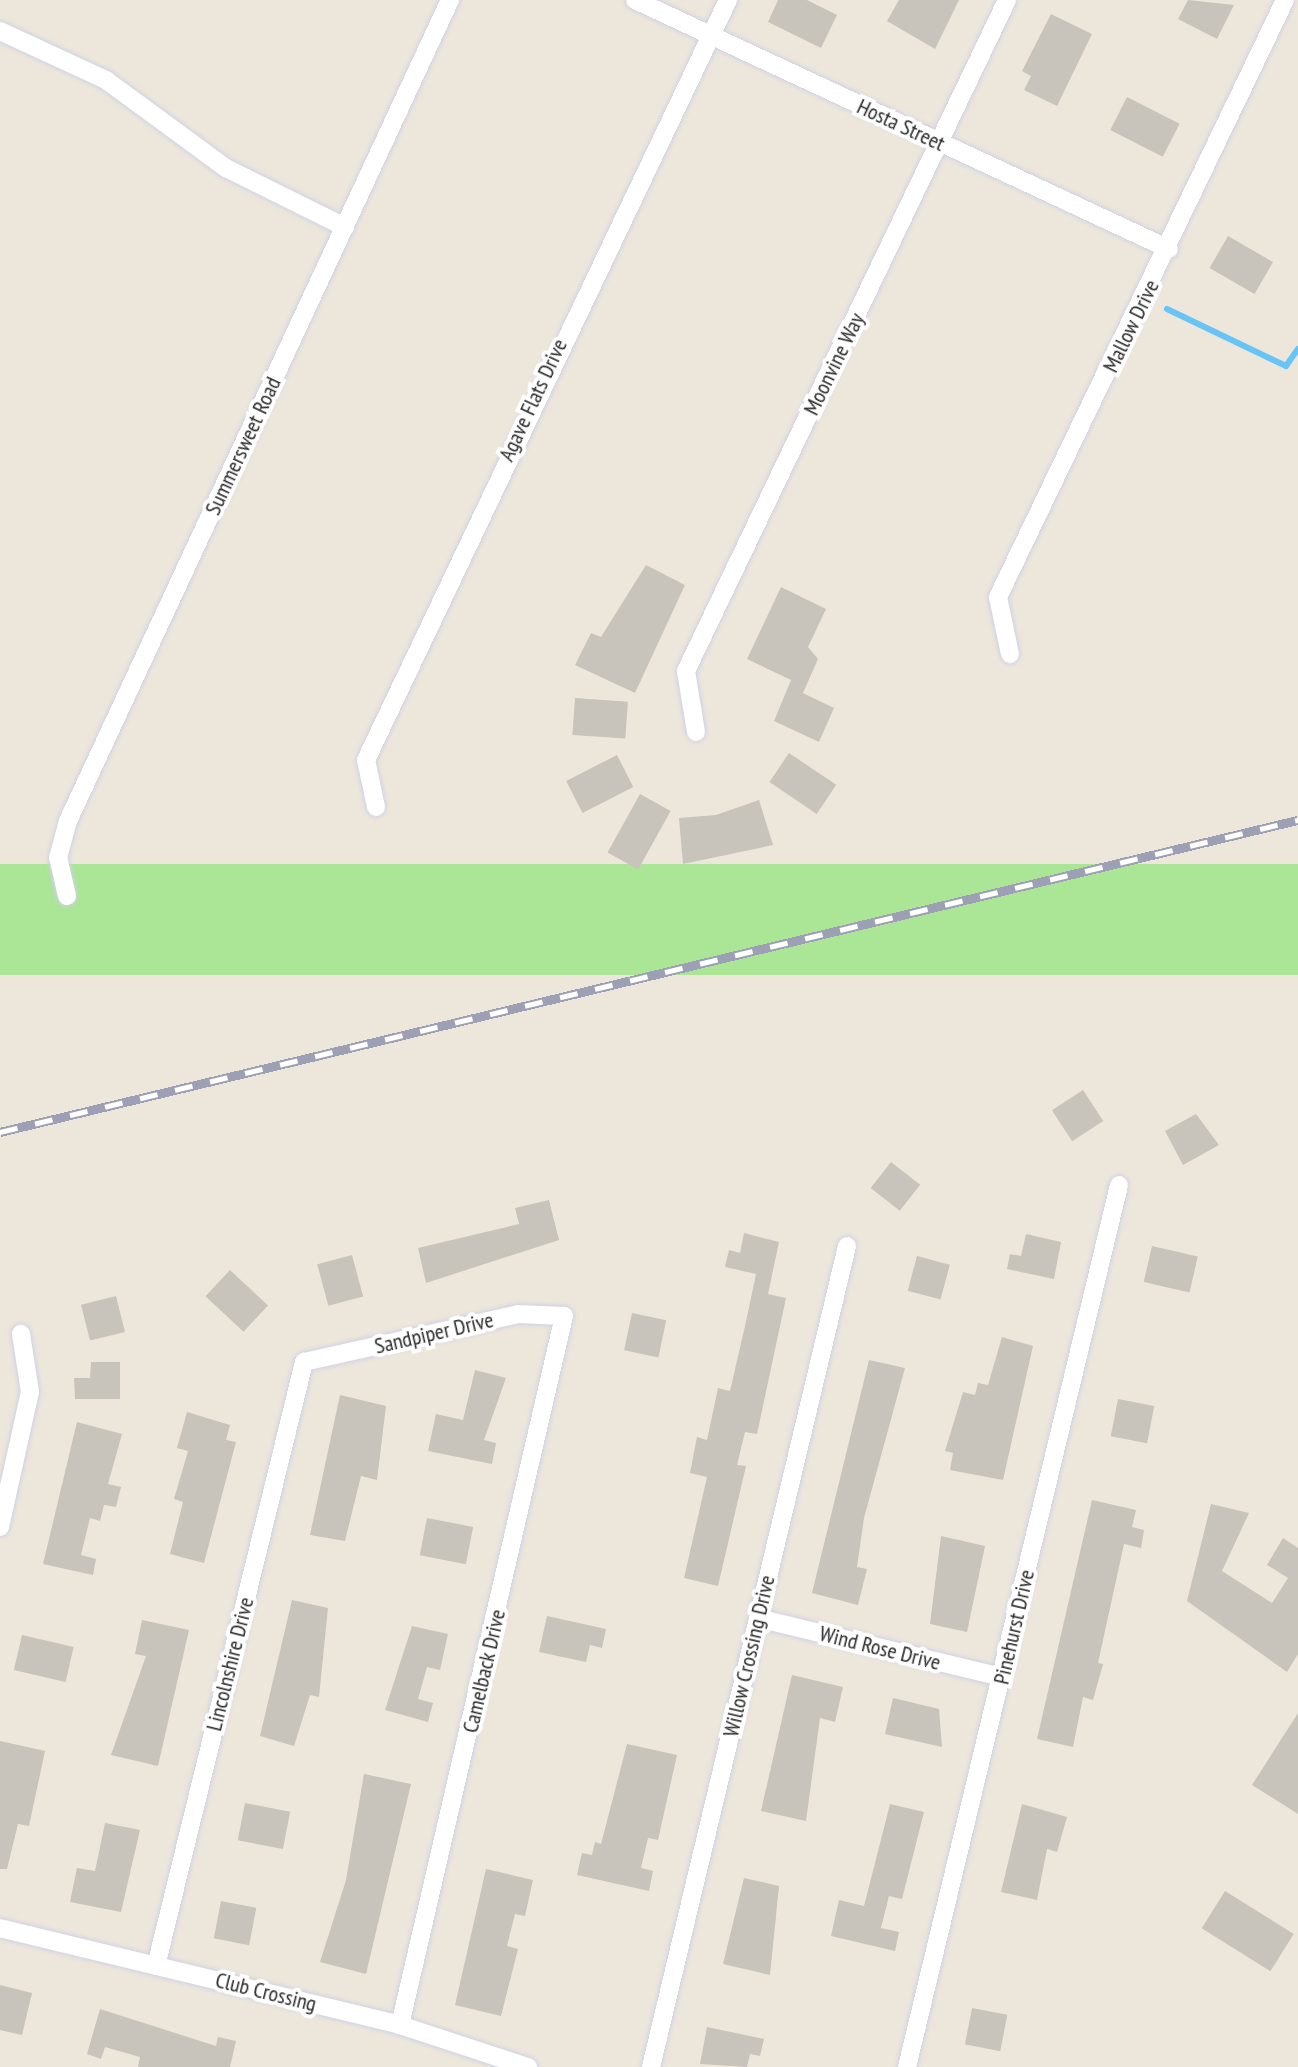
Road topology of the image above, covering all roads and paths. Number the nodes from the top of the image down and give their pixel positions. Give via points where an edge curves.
1 (450, 0) edge
2 (635, 0) edge
3 (728, 0) edge
4 (1007, 0) edge
5 (1285, 0) edge
6 (0, 31) edge
7 (711, 36) junction
8 (940, 143) junction
9 (345, 227) junction
10 (1169, 249) junction
11 (1010, 654) dead end
12 (696, 732) dead end
13 (376, 807) dead end
14 (67, 896) dead end
15 (1119, 1185) dead end
16 (847, 1246) dead end
17 (564, 1316) joint
18 (21, 1334) dead end
19 (304, 1362) joint
20 (0, 1527) edge
21 (758, 1618) junction
22 (1002, 1677) junction
23 (0, 1928) edge
24 (156, 1966) junction
25 (400, 2025) junction
26 (528, 2067) edge
27 (651, 2067) edge
28 (907, 2067) edge

1 - 9 street, Summersweet Road
2 - 7 street, Hosta Street
3 - 7 street, Agave Flats Drive
4 - 8 street, Moonvine Way
5 - 10 street, Mallow Drive
6 - 9 street via 106,80 226,168
7 - 8 street, Hosta Street
7 - 13 street, Agave Flats Drive via 366,760
8 - 10 street, Hosta Street
8 - 12 street, Moonvine Way via 686,671
9 - 14 street, Summersweet Road via 68,821 58,858
10 - 11 street, Mallow Drive via 998,597
15 - 22 street, Pinehurst Drive
16 - 21 street, Willow Crossing Drive
17 - 19 street, Sandpiper Drive via 518,1314
17 - 25 street, Camelback Drive
18 - 20 street via 30,1392
19 - 24 street, Lincolnshire Drive
21 - 22 street, Wind Rose Drive
21 - 27 street, Willow Crossing Drive
22 - 28 street, Pinehurst Drive
23 - 24 street, Club Crossing
24 - 25 street, Club Crossing
25 - 26 street, Club Crossing

